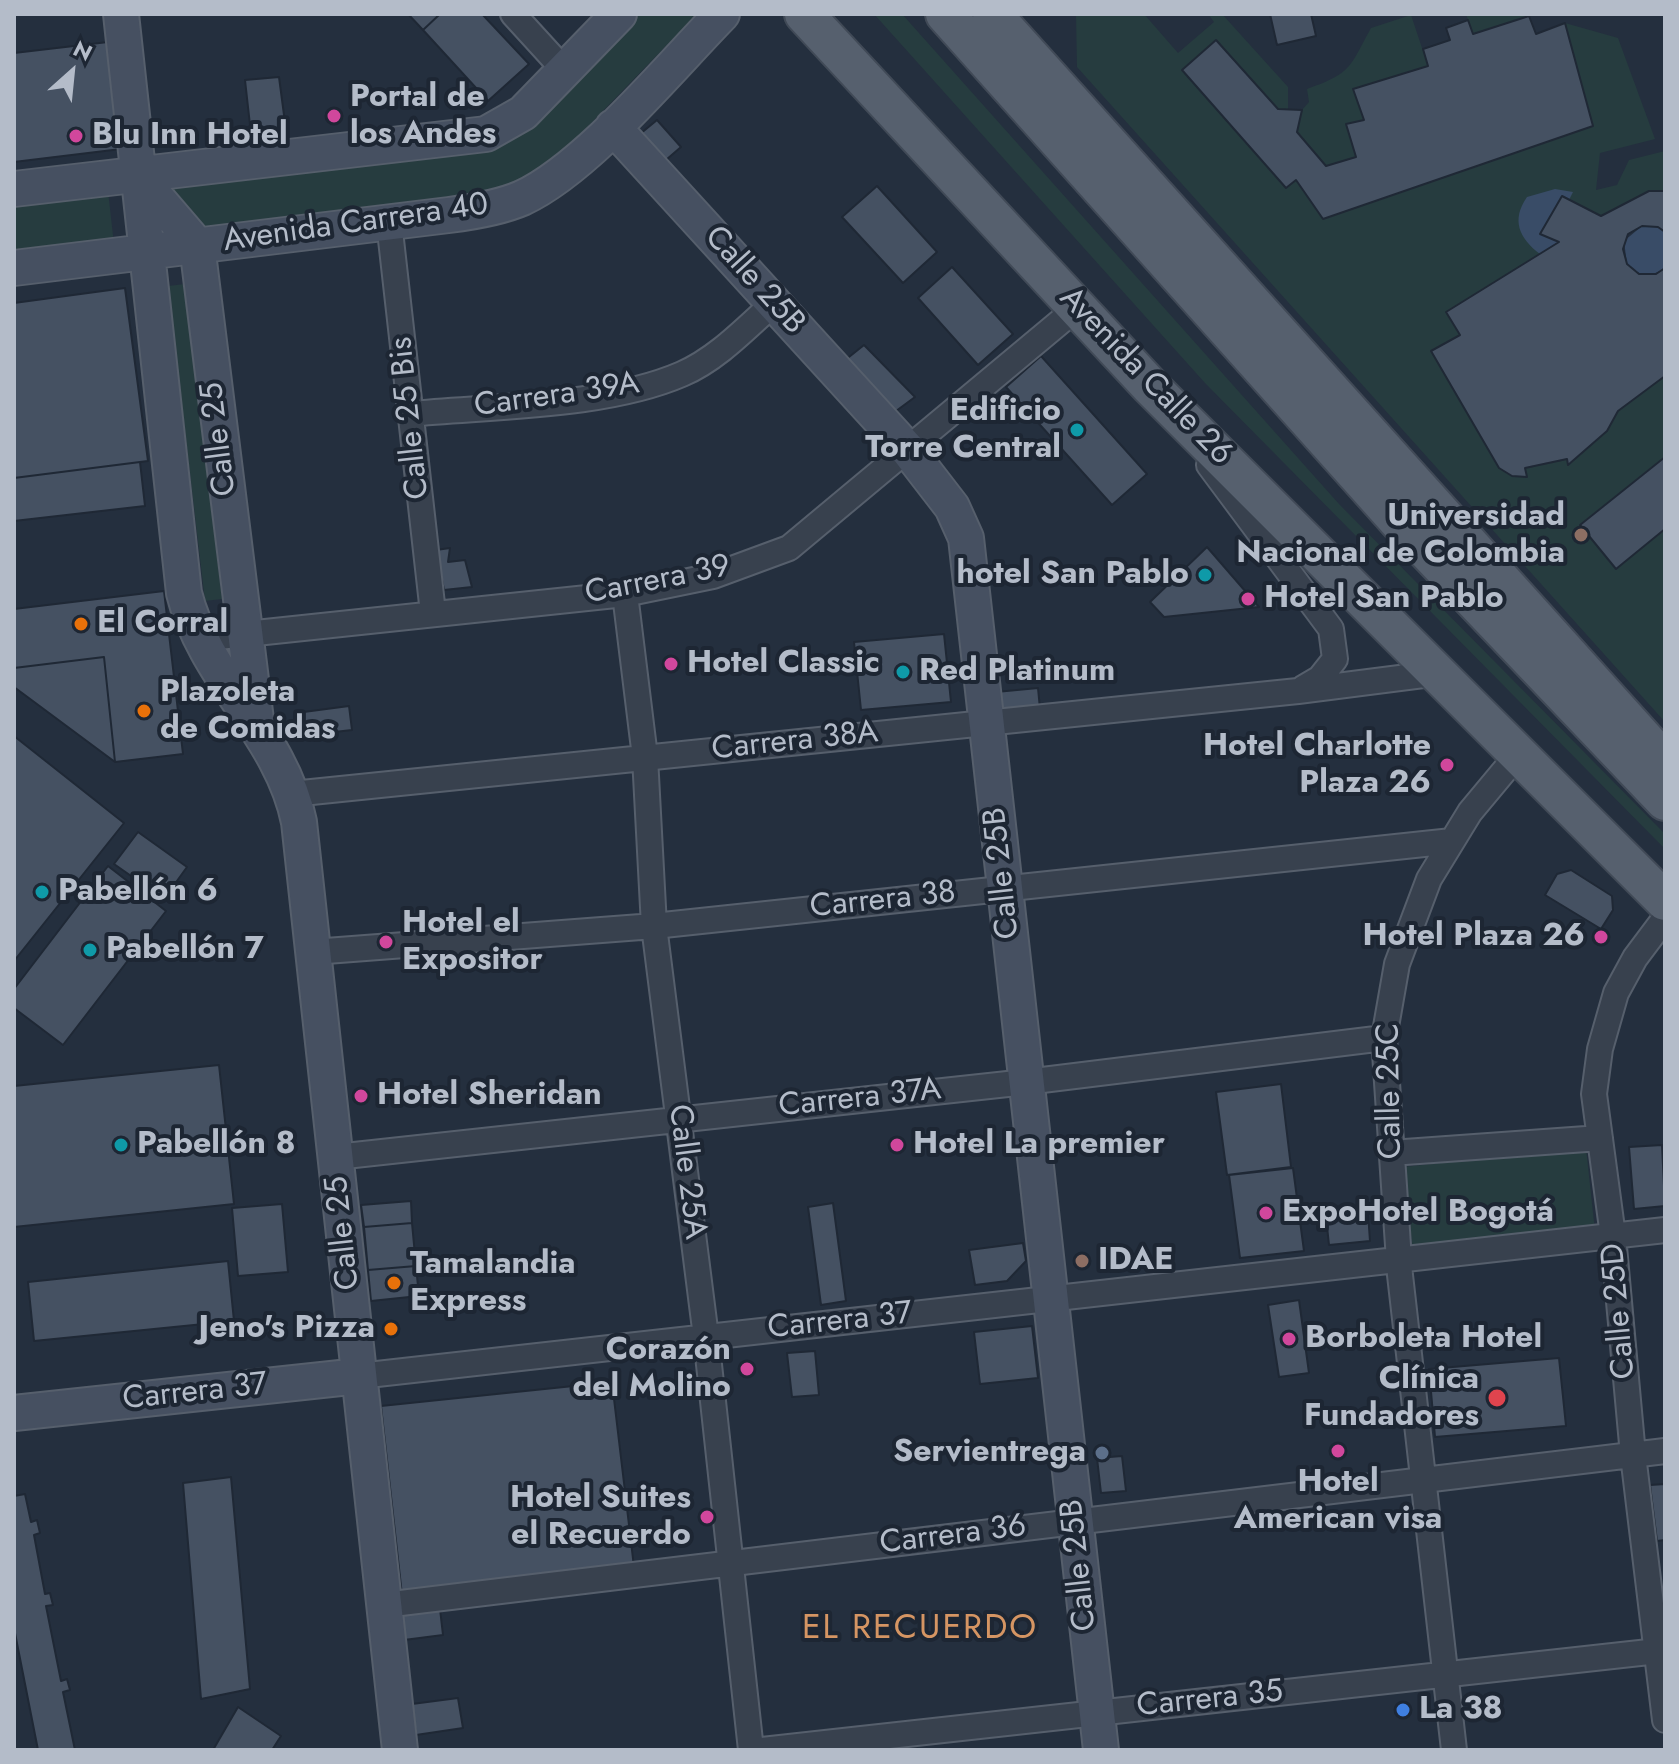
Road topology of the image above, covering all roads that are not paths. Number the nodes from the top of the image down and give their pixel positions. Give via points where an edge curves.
1 (121, 14) edge
2 (513, 14) edge
3 (619, 14) edge
4 (722, 14) edge
5 (804, 14) edge
6 (945, 14) edge
7 (992, 14) edge
8 (565, 71) junction
9 (613, 127) junction
10 (137, 175) junction
11 (14, 189) edge
12 (389, 222) junction
13 (197, 245) junction
14 (146, 252) junction
15 (14, 268) edge
16 (774, 303) junction
17 (1078, 307) junction
18 (1150, 386) junction
19 (410, 414) junction
20 (908, 450) junction
21 (625, 594) junction
22 (433, 613) junction
23 (243, 634) junction
24 (199, 639) junction
25 (1439, 673) junction
26 (1298, 691) junction
27 (987, 723) junction
28 (257, 725) junction
29 (1520, 752) junction
30 (645, 757) junction
31 (1665, 762) edge
32 (292, 794) junction
33 (1665, 801) edge
34 (1452, 841) junction
35 (1004, 888) junction
36 (1665, 901) edge
37 (1665, 918) edge
38 (654, 926) junction
39 (313, 952) junction
40 (1384, 1038) junction
41 (1026, 1082) junction
42 (679, 1118) junction
43 (1600, 1138) junction
44 (1391, 1153) junction
45 (336, 1157) junction
46 (1665, 1230) edge
47 (1613, 1236) junction
48 (1399, 1260) junction
49 (1051, 1299) junction
50 (706, 1337) junction
51 (359, 1376) junction
52 (14, 1413) edge
53 (1665, 1451) edge
54 (1633, 1455) junction
55 (1422, 1479) junction
56 (1076, 1521) junction
57 (731, 1563) junction
58 (384, 1605) junction
59 (1658, 1651) junction
60 (1445, 1674) junction
61 (1096, 1712) junction
62 (1665, 1720) edge
63 (400, 1750) edge
64 (751, 1750) edge
65 (762, 1750) edge
66 (1101, 1750) edge
67 (1454, 1750) edge

1 - 10 street, Calle 25
2 - 8 street
3 - 8 street
4 - 9 street, Avenida Carrera 40
5 - 17 main road, Avenida Calle 26
6 - 33 main road via 1401,524
7 - 31 main road
8 - 10 street via 523,113 486,134
9 - 12 street, Avenida Carrera 40 via 553,179 519,199 475,212
9 - 16 street, Calle 25B
10 - 11 street
10 - 13 street
10 - 14 street, Calle 25
12 - 13 street, Avenida Carrera 40
12 - 19 street, Calle 25 Bis
13 - 14 street, Avenida Carrera 40
13 - 23 street, Calle 25
14 - 15 street, Avenida Carrera 40
14 - 24 street, Calle 25 via 184,593
16 - 19 street, Carrera 39A via 707,360 682,374 612,394
16 - 20 street, Calle 25B
17 - 18 main road, Avenida Calle 26
17 - 20 street, Carrera 39
18 - 25 main road, Avenida Calle 26
18 - 26 street via 1331,629 1335,659 1320,678
19 - 22 street, Calle 25 Bis
20 - 21 street, Carrera 39 via 789,548 713,576
20 - 27 street, Calle 25B via 952,507 966,538
21 - 22 street, Carrera 39
21 - 30 street, Calle 25A
22 - 23 street, Carrera 39
23 - 24 street, Carrera 39
23 - 28 street, Calle 25
24 - 28 street, Calle 25
25 - 26 street, Carrera 38A
25 - 29 main road, Avenida Calle 26
26 - 27 street, Carrera 38A
27 - 30 street, Carrera 38A
27 - 35 street, Calle 25B
28 - 32 street, Calle 25
29 - 34 street, Calle 25C
29 - 36 main road, Avenida Calle 26
30 - 32 street, Carrera 38A
30 - 38 street, Calle 25A
32 - 39 street, Calle 25
34 - 35 street, Carrera 38
34 - 40 street, Calle 25C via 1411,921
35 - 38 street, Carrera 38
35 - 41 street, Calle 25B
37 - 43 street, Calle 25D via 1616,993 1594,1094
38 - 39 street, Carrera 38
38 - 42 street, Calle 25A
39 - 45 street, Calle 25
40 - 41 street, Carrera 37A
40 - 44 street, Calle 25C
41 - 42 street, Carrera 37A
41 - 49 street, Calle 25B
42 - 45 street, Carrera 37A
42 - 50 street, Calle 25A
43 - 44 street
43 - 47 street, Calle 25D
44 - 48 street, Calle 25C
45 - 51 street, Calle 25
46 - 47 street, Carrera 37
47 - 48 street, Carrera 37
47 - 54 street, Calle 25D
48 - 49 street, Carrera 37
48 - 55 street, Calle 25C
49 - 50 street, Carrera 37
49 - 56 street, Calle 25B
50 - 51 street, Carrera 37
50 - 57 street, Calle 25A
51 - 52 street, Carrera 37
51 - 58 street, Calle 25
53 - 54 street, Carrera 36
54 - 55 street, Carrera 36
54 - 59 street, Calle 25D
55 - 56 street, Carrera 36
55 - 60 street, Calle 25C
56 - 57 street, Carrera 36
56 - 61 street, Calle 25B
57 - 58 street, Carrera 36
57 - 64 street, Calle 25A
58 - 63 street, Calle 25
59 - 60 street, Carrera 35
59 - 62 street, Calle 25D
60 - 61 street, Carrera 35
60 - 67 street, Calle 25C
61 - 65 street, Carrera 35
61 - 66 street, Calle 25B

